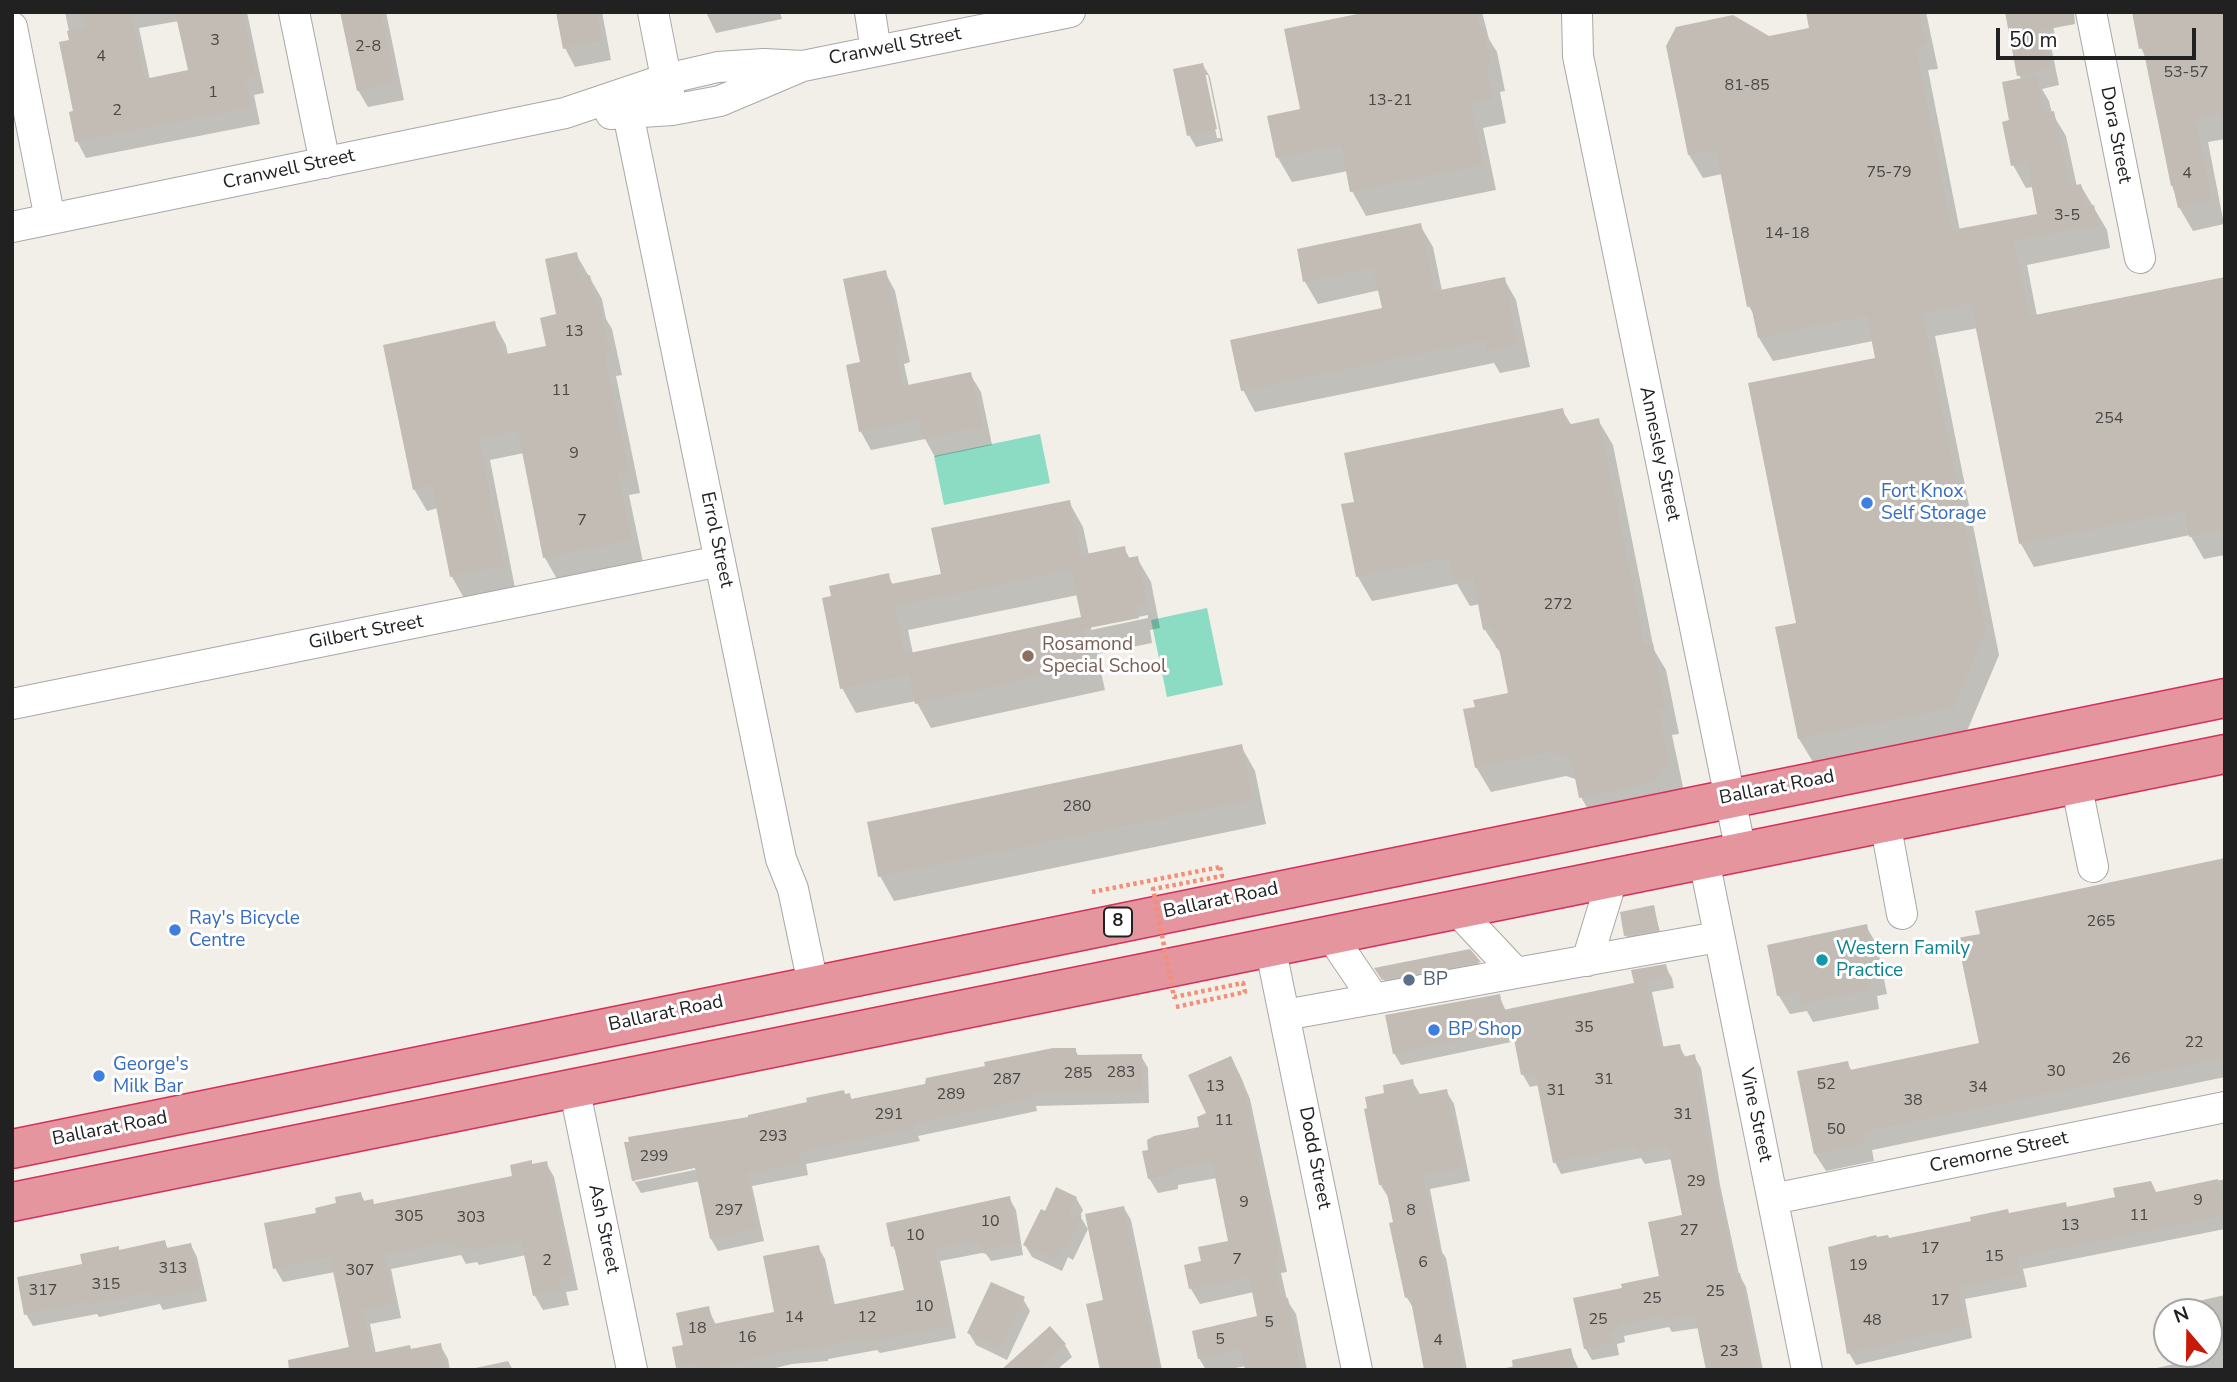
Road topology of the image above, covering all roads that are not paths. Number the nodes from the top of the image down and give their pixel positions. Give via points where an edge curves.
1 (294, 12) edge
2 (653, 12) edge
3 (870, 12) edge
4 (1070, 12) edge
5 (1561, 12) edge
6 (1577, 12) edge
7 (2091, 12) edge
8 (12, 27) edge
9 (876, 51) junction
10 (1578, 56) junction
11 (803, 65) junction
12 (666, 79) junction
13 (627, 104) junction
14 (672, 110) junction
15 (324, 163) junction
16 (50, 219) junction
17 (12, 227) edge
18 (2140, 258) dead end
19 (720, 561) junction
20 (2225, 698) edge
21 (12, 704) edge
22 (2225, 754) edge
23 (2076, 783) junction
24 (1729, 797) junction
25 (1885, 822) junction
26 (1741, 852) junction
27 (1704, 860) junction
28 (2093, 867) dead end
29 (1613, 876) junction
30 (1455, 908) junction
31 (1902, 914) dead end
32 (1330, 934) junction
33 (1718, 936) junction
34 (1270, 946) junction
35 (1587, 961) junction
36 (1516, 973) junction
37 (813, 984) junction
38 (1374, 999) junction
39 (1285, 1015) junction
40 (574, 1087) junction
41 (2225, 1107) edge
42 (12, 1149) edge
43 (1773, 1199) junction
44 (12, 1202) edge
45 (632, 1370) edge
46 (1357, 1370) edge
47 (1807, 1370) edge

1 - 15 street
2 - 12 street
3 - 9 street
4 - 9 street, Cranwell Street
5 - 10 street, Annesley Street
6 - 10 street, Annesley Street
7 - 18 street, Dora Street
8 - 16 street
9 - 11 street, Cranwell Street
10 - 24 street, Annesley Street
11 - 12 street, Cranwell Street via 718,67
11 - 14 street, Cranwell Street via 720,101
12 - 13 street, Cranwell Street
12 - 14 street
13 - 14 street, Cranwell Street
13 - 15 street, Cranwell Street
13 - 19 street, Errol Street
15 - 16 street, Cranwell Street
16 - 17 street, Cranwell Street
19 - 21 street, Gilbert Street
19 - 37 street, Errol Street via 781,859 793,889
20 - 24 highway, Ballarat Road / 8
22 - 23 highway
23 - 25 highway
23 - 28 street
24 - 26 street, Annesley Street
24 - 37 highway, Ballarat Road / 8
25 - 26 highway
25 - 31 street
26 - 27 highway
27 - 29 highway
27 - 33 street, Vine Street
29 - 30 highway
29 - 35 street
30 - 32 highway
30 - 36 street
32 - 34 highway
32 - 38 street
33 - 35 street
33 - 43 street, Vine Street
34 - 39 street, Dodd Street
34 - 40 highway
35 - 36 street
36 - 38 street
37 - 42 highway, Ballarat Road / 8
38 - 39 street
39 - 46 street, Dodd Street
40 - 44 highway
40 - 45 street, Ash Street
41 - 43 street, Cremorne Street
43 - 47 street, Vine Street

